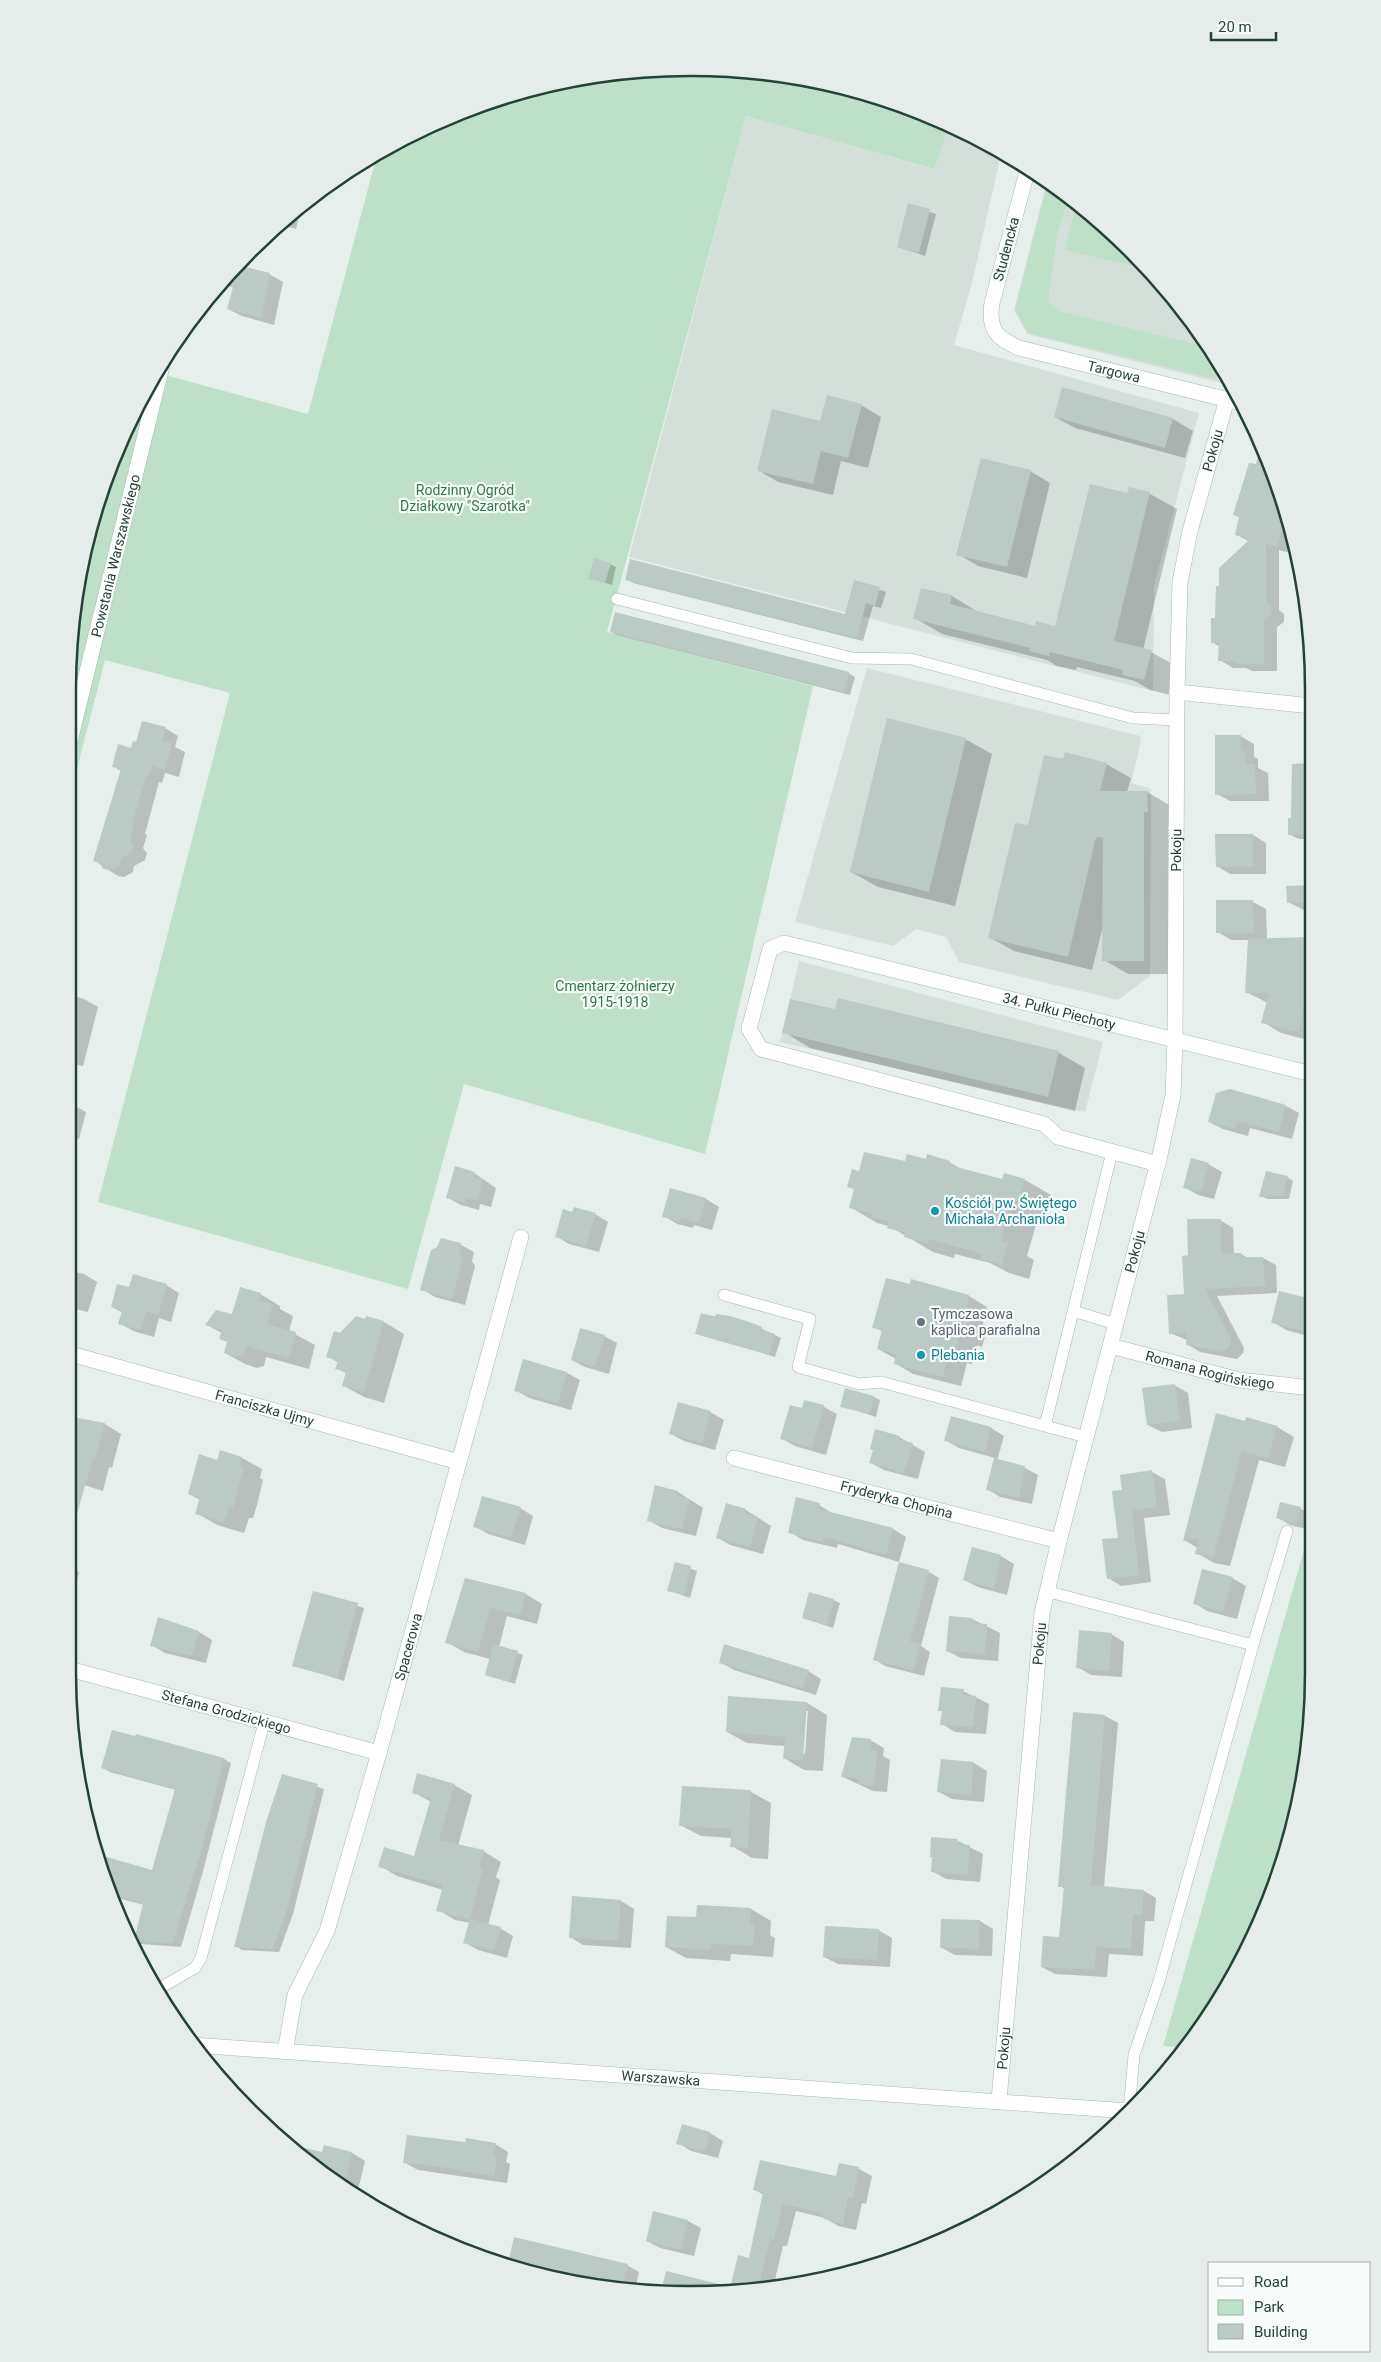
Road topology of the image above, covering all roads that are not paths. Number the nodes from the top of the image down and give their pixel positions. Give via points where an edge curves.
1 (1026, 176) edge
2 (994, 330) joint
3 (157, 387) edge
4 (1231, 400) edge
5 (1233, 404) edge
6 (617, 599) dead end
7 (1177, 692) junction
8 (1305, 705) edge
9 (76, 716) edge
10 (1177, 720) junction
11 (1176, 1040) junction
12 (1305, 1072) edge
13 (1112, 1152) junction
14 (1158, 1164) junction
15 (521, 1237) dead end
16 (724, 1295) dead end
17 (1073, 1311) junction
18 (1116, 1324) junction
19 (1110, 1346) junction
20 (76, 1355) edge
21 (1305, 1387) edge
22 (1045, 1426) junction
23 (1086, 1437) junction
24 (734, 1458) dead end
25 (459, 1462) junction
26 (1287, 1531) dead end
27 (1059, 1540) junction
28 (1049, 1592) junction
29 (1252, 1646) junction
30 (76, 1671) edge
31 (264, 1723) junction
32 (379, 1753) junction
33 (163, 1986) edge
34 (204, 2046) edge
35 (285, 2052) junction
36 (999, 2100) junction
37 (1130, 2101) edge
38 (1120, 2110) edge

1 - 2 street, Studencka via 992,303 990,322
2 - 4 street, Targowa via 1007,343 1019,348
3 - 9 street, Powstania Warszawskiego
5 - 7 street, Pokoju via 1190,531 1180,582
6 - 10 lane via 852,658 910,659 1133,718
7 - 8 street
7 - 10 street, Pokoju
10 - 11 street, Pokoju
11 - 12 street, 34. Pułku Piechoty
11 - 13 street, 34. Pułku Piechoty via 805,948 784,944 770,949 749,1029 761,1049 1044,1124 1058,1137
11 - 14 street, Pokoju via 1173,1095
13 - 14 street
13 - 17 lane
14 - 18 street, Pokoju
15 - 25 street, Spacerowa
16 - 22 lane via 810,1319 798,1366 860,1384 881,1382
17 - 18 lane
17 - 22 lane
18 - 19 street, Pokoju
19 - 21 street, Romana Rogińskiego via 1239,1380
19 - 23 street, Pokoju
20 - 25 street, Franciszka Ujmy
22 - 23 lane
23 - 27 street, Pokoju
24 - 27 street, Fryderyka Chopina
25 - 32 street, Spacerowa
26 - 29 lane
27 - 28 street, Pokoju
28 - 29 lane
28 - 36 street, Pokoju via 1042,1613
29 - 37 lane via 1159,1981 1134,2056
30 - 31 street, Stefana Grodzickiego
31 - 32 street, Stefana Grodzickiego
31 - 33 lane via 200,1958 195,1968
32 - 35 street, Spacerowa via 327,1931 296,1995
34 - 35 street, Warszawska
35 - 36 street, Warszawska
36 - 38 street, Warszawska

